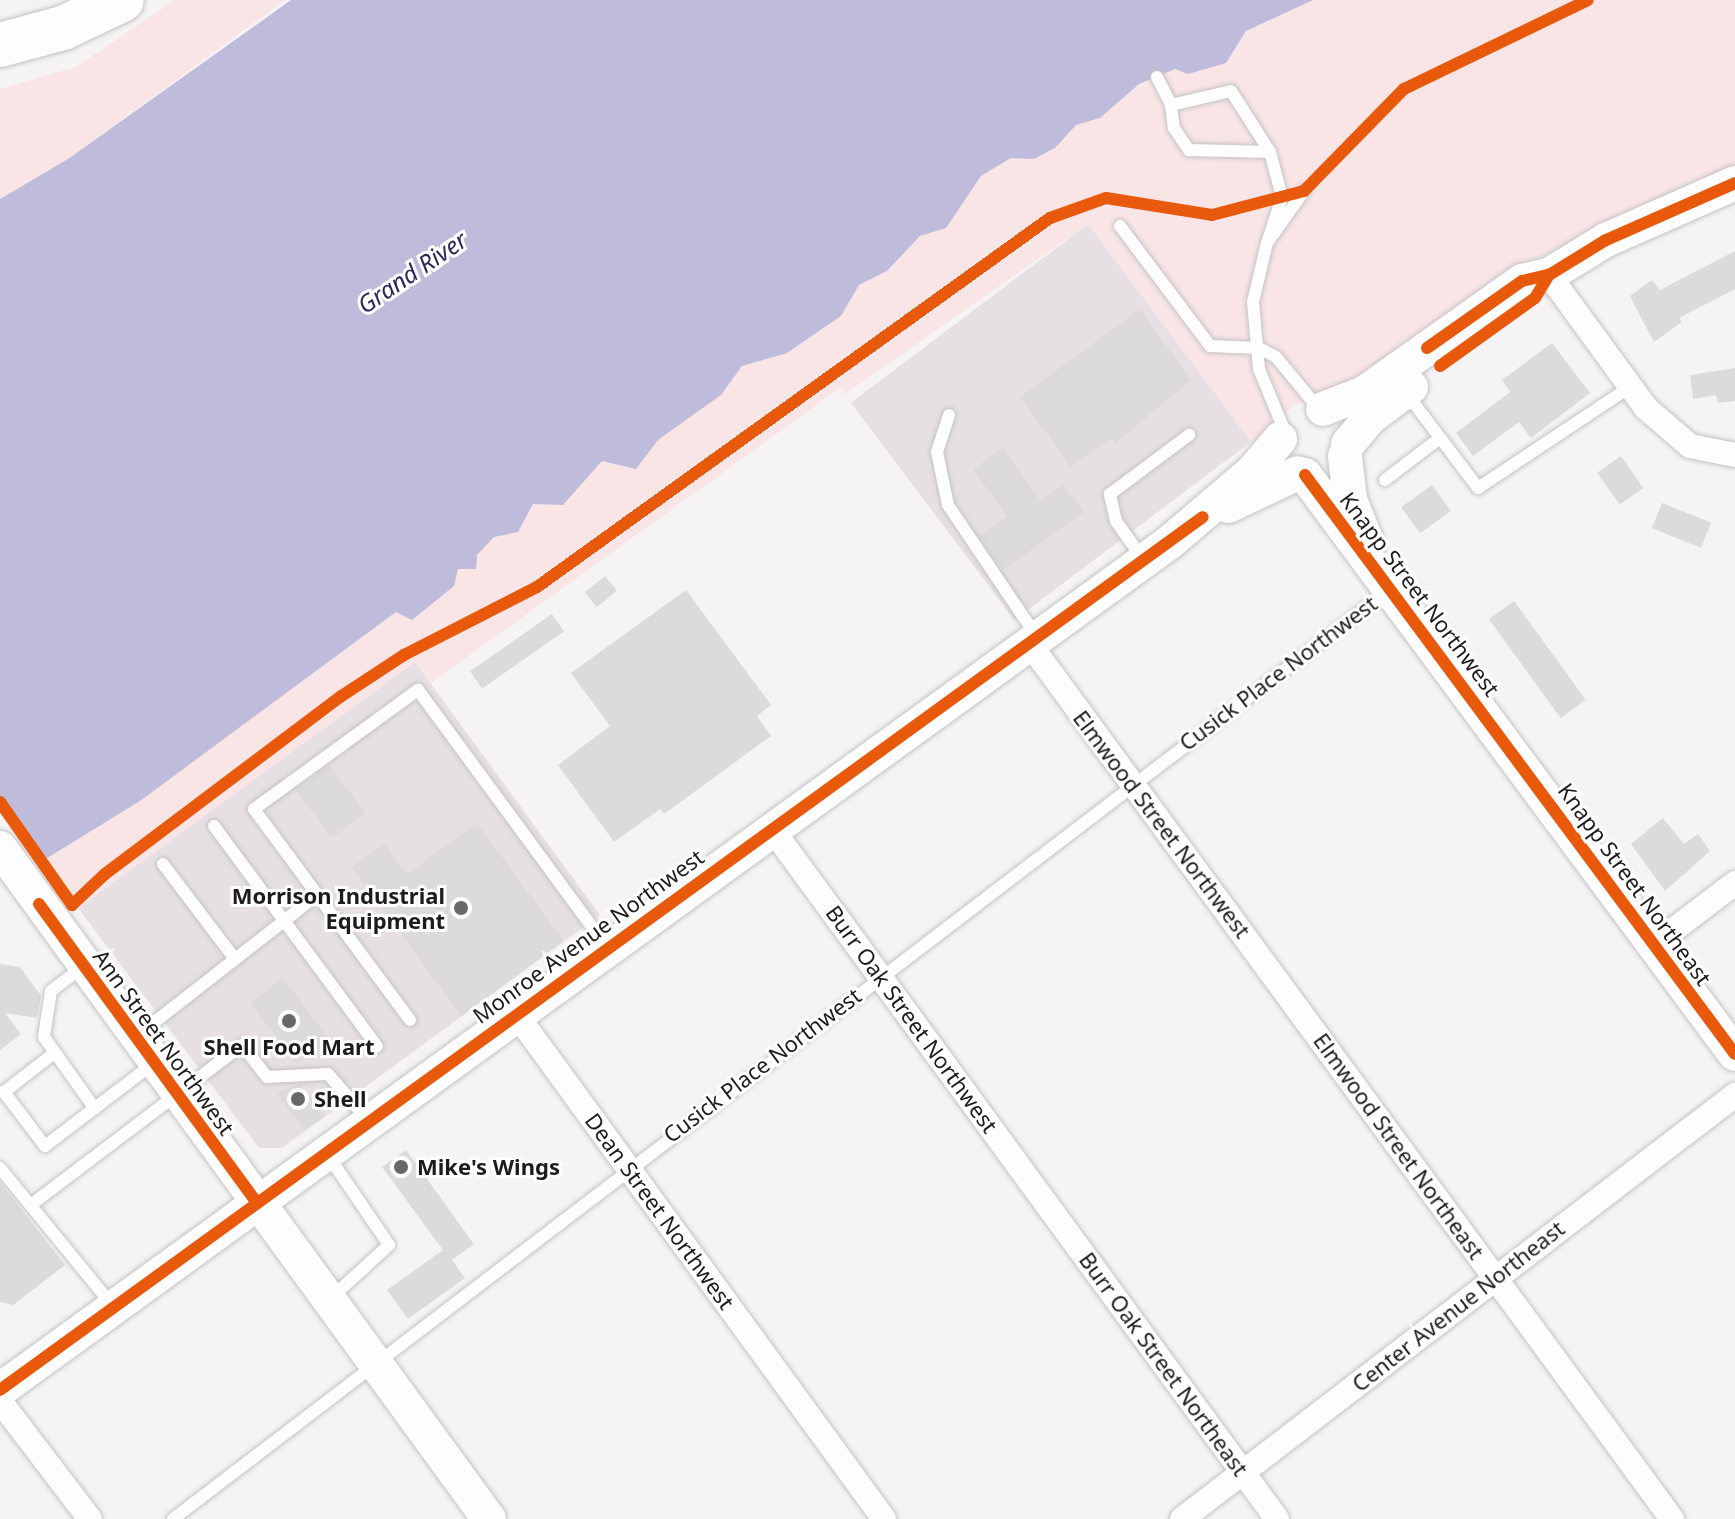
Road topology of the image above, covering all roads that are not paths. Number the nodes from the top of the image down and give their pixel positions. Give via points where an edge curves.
1 (50, 0) edge
2 (122, 0) edge
3 (0, 14) edge
4 (0, 45) edge
5 (1157, 77) dead end
6 (1171, 105) junction
7 (1270, 152) junction
8 (1735, 183) edge
9 (1304, 191) dead end
10 (1120, 226) dead end
11 (1267, 243) junction
12 (1549, 275) junction
13 (1259, 348) junction
14 (1398, 382) junction
15 (1630, 387) junction
16 (1321, 409) junction
17 (949, 415) dead end
18 (1281, 433) junction
19 (1189, 435) dead end
20 (1440, 438) junction
21 (1346, 450) junction
22 (1735, 455) edge
23 (1302, 474) junction
24 (1385, 480) dead end
25 (1203, 517) junction
26 (1143, 560) junction
27 (1384, 574) junction
28 (1033, 640) junction
29 (1503, 738) joint
30 (1132, 784) junction
31 (214, 826) dead end
32 (772, 829) junction
33 (0, 848) edge
34 (163, 864) dead end
35 (1735, 883) edge
36 (317, 895) junction
37 (284, 920) junction
38 (1655, 944) junction
39 (607, 947) junction
40 (234, 958) junction
41 (84, 966) junction
42 (880, 976) junction
43 (1297, 1005) joint
44 (516, 1014) junction
45 (410, 1020) dead end
46 (377, 1046) dead end
47 (145, 1050) junction
48 (53, 1054) junction
49 (1735, 1054) edge
50 (176, 1093) junction
51 (1735, 1095) edge
52 (95, 1109) junction
53 (368, 1120) junction
54 (325, 1151) junction
55 (0, 1168) edge
56 (628, 1168) junction
57 (257, 1203) junction
58 (32, 1204) junction
59 (1051, 1209) joint
60 (1495, 1277) junction
61 (329, 1299) junction
62 (114, 1309) junction
63 (375, 1360) junction
64 (0, 1390) edge
65 (0, 1401) edge
66 (1242, 1472) junction
67 (90, 1519) edge
68 (173, 1519) edge
69 (489, 1519) edge
70 (884, 1519) edge
71 (1182, 1519) edge
72 (1277, 1519) edge
73 (1672, 1519) edge

1 - 3 highway
2 - 4 highway via 63,28
5 - 6 lane
6 - 7 lane via 1174,128 1189,150
6 - 7 lane via 1231,91
7 - 11 lane via 1282,197
8 - 12 main road via 1606,240
9 - 11 lane
10 - 13 lane via 1210,346
11 - 13 lane via 1253,302
12 - 14 main road via 1522,281
12 - 15 street
13 - 16 lane via 1276,357
13 - 18 lane via 1259,369
14 - 16 main road
14 - 20 lane
14 - 21 main road
15 - 20 lane via 1478,488
15 - 22 street via 1690,446
16 - 18 main road via 1301,410
16 - 21 main road via 1344,427
17 - 28 lane via 937,452 948,505
18 - 23 main road via 1284,459
18 - 25 main road, Monroe Avenue Northwest
19 - 26 lane via 1110,494 1116,521
20 - 24 lane
21 - 23 main road via 1324,475
21 - 27 main road, Knapp Street Northwest via 1350,500
23 - 25 main road, Monroe Avenue Northwest
23 - 27 main road, Knapp Street Northwest
25 - 26 main road, Monroe Avenue Northwest
26 - 28 main road, Monroe Avenue Northwest
27 - 29 main road, Knapp Street Northwest
27 - 30 lane, Cusick Place Northwest
28 - 30 street, Elmwood Street Northwest
28 - 32 main road, Monroe Avenue Northwest
29 - 38 main road, Knapp Street Northeast
30 - 42 lane, Cusick Place Northwest
30 - 43 street, Elmwood Street Northwest
31 - 37 lane
32 - 39 main road, Monroe Avenue Northwest
32 - 42 street, Burr Oak Street Northwest
33 - 41 main road, Ann Street Northwest
34 - 40 lane
35 - 38 street
36 - 37 lane
36 - 39 lane via 254,809 418,690
36 - 45 lane
37 - 40 lane
37 - 46 lane
38 - 49 main road, Knapp Street Northeast
39 - 44 main road, Monroe Avenue Northwest
40 - 47 lane
41 - 47 main road, Ann Street Northwest
41 - 48 lane via 49,994 44,1037
42 - 56 lane, Cusick Place Northwest
42 - 59 street, Burr Oak Street Northwest
43 - 60 street, Elmwood Street Northeast
44 - 53 main road, Monroe Avenue Northwest
44 - 56 street, Dean Street Northwest
47 - 50 main road, Ann Street Northwest
47 - 52 lane
48 - 52 lane
48 - 52 lane via 4,1092 45,1146
50 - 53 lane via 242,1045 267,1077 328,1074
50 - 57 main road, Ann Street Northwest
50 - 58 lane
51 - 60 street, Center Avenue Northeast
53 - 54 main road, Monroe Avenue Northwest
54 - 57 main road, Monroe Avenue Northwest
54 - 61 lane via 389,1245
55 - 58 lane
56 - 63 lane, Cusick Place Northwest
56 - 70 street, Dean Street Northwest
57 - 61 main road, Ann Street Northwest
57 - 62 main road, Monroe Avenue Northwest
58 - 62 lane
59 - 66 street, Burr Oak Street Northeast
60 - 66 street, Center Avenue Northeast
60 - 73 street, Elmwood Street Northeast
61 - 63 main road, Ann Street Northwest
62 - 64 main road, Monroe Avenue Northwest
63 - 68 lane, Cusick Place Northwest
63 - 69 main road, Ann Street Northwest
65 - 67 street
66 - 71 street, Center Avenue Northeast
66 - 72 street, Burr Oak Street Northeast

